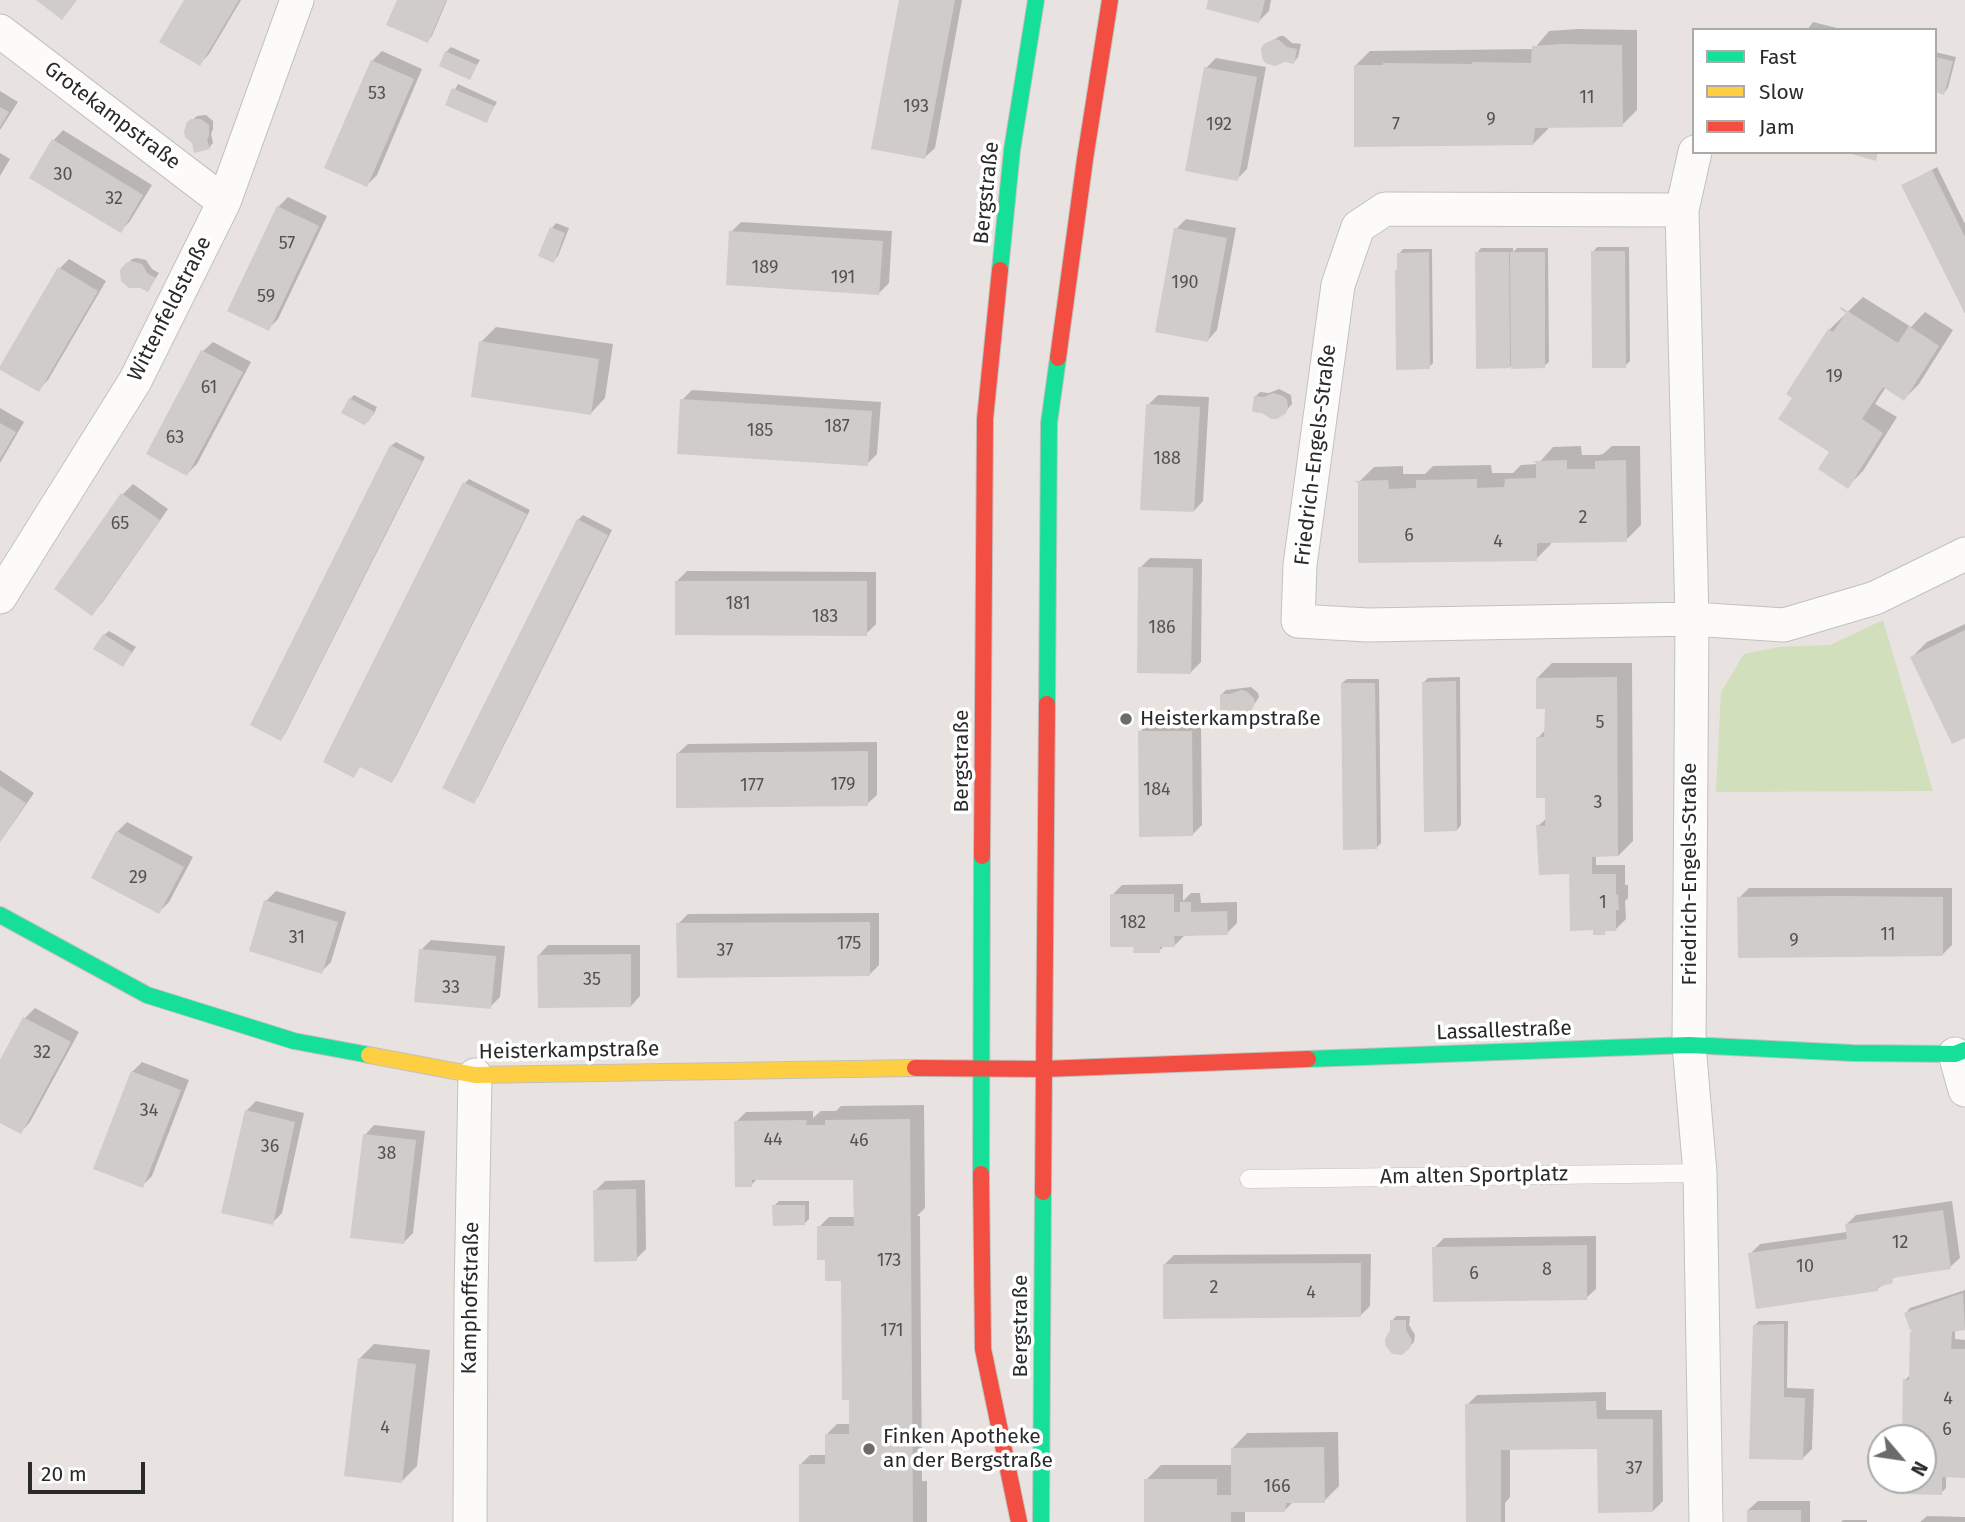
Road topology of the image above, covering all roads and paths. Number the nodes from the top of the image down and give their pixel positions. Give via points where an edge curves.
1 (297, 0) edge
2 (1036, 0) edge
3 (1111, 0) edge
4 (0, 31) edge
5 (1695, 154) edge
6 (224, 202) junction
7 (1682, 210) junction
8 (1965, 554) edge
9 (0, 597) edge
10 (1692, 619) junction
11 (0, 915) edge
12 (1689, 1045) junction
13 (1960, 1052) edge
14 (980, 1069) junction
15 (1043, 1069) junction
16 (475, 1075) junction
17 (1965, 1090) edge
18 (1700, 1173) junction
19 (1249, 1178) dead end
20 (1013, 1494) junction
21 (1003, 1513) dead end
22 (470, 1522) edge
23 (1019, 1522) edge
24 (1041, 1522) edge
25 (1706, 1522) edge

1 - 6 street, Wittenfeldstraße
2 - 14 main road, Bergstraße via 1012,150 985,419
3 - 15 main road, Bergstraße via 1049,423
4 - 6 street, Grotekampstraße
5 - 7 street, Friedrich-Engels-Straße
6 - 9 street, Wittenfeldstraße via 135,381
7 - 10 street, Friedrich-Engels-Straße
7 - 10 street, Friedrich-Engels-Straße via 1385,209 1357,227 1338,285 1300,565 1298,621 1368,625
8 - 10 street, Friedrich-Engels-Straße via 1875,598 1784,625
10 - 12 street, Friedrich-Engels-Straße
11 - 16 main road, Heisterkampstraße via 148,995 294,1041
12 - 13 main road, Lassallestraße via 1853,1053
12 - 15 main road, Lassallestraße
12 - 18 street
13 - 17 street
14 - 15 main road, Heisterkampstraße
14 - 16 main road, Heisterkampstraße
14 - 20 main road, Bergstraße via 984,1349
15 - 24 main road, Bergstraße
16 - 22 street, Kamphoffstraße
18 - 19 lane, Am alten Sportplatz
18 - 25 street
20 - 21 lane
20 - 23 main road, Bergstraße

